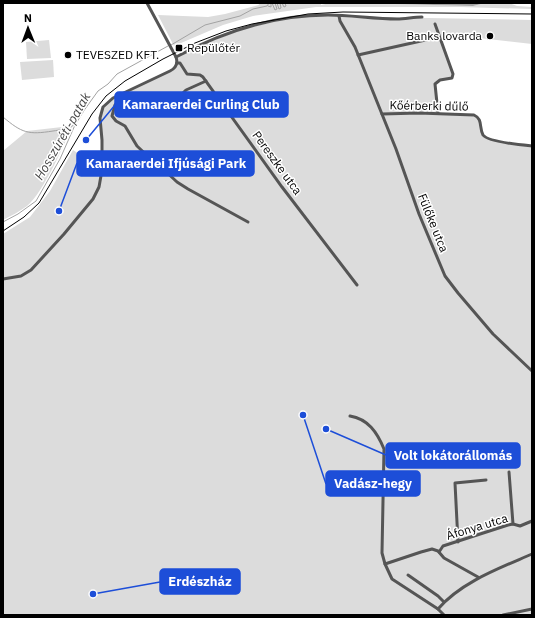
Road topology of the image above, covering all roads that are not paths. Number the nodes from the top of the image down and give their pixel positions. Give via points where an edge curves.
1 (147, 3) edge
2 (339, 16) junction
3 (422, 17) dead end
4 (435, 24) dead end
5 (439, 37) junction
6 (358, 55) junction
7 (176, 56) junction
8 (177, 62) junction
9 (206, 81) junction
10 (125, 92) junction
11 (438, 113) junction
12 (382, 114) junction
13 (161, 115) dead end
14 (532, 146) edge
15 (248, 222) dead end
16 (3, 279) edge
17 (357, 285) dead end
18 (532, 371) edge
19 (350, 416) dead end
20 (509, 472) dead end
21 (486, 480) dead end
22 (532, 522) edge
23 (513, 524) junction
24 (458, 542) junction
25 (439, 552) junction
26 (532, 554) edge
27 (385, 564) junction
28 (408, 576) dead end
29 (478, 577) junction
30 (444, 602) junction
31 (438, 609) junction
32 (532, 609) edge
33 (444, 615) edge
34 (503, 615) edge

1 - 7 street
2 - 3 street via 400,19
2 - 6 street, Fülőke utca
2 - 7 street via 307,16 259,24 228,33
4 - 5 street
5 - 6 street
5 - 11 street via 453,76 435,84
6 - 12 street, Fülőke utca
7 - 8 street
8 - 9 street via 188,74 200,75
8 - 10 street via 175,68 170,71
9 - 13 street via 186,90
9 - 17 street, Pereszke utca
10 - 15 street via 115,105 112,116 125,126 137,146 177,182
10 - 16 street via 108,101 100,111 103,159 99,187 93,199 31,270 21,276
11 - 12 street, Kőérberki dűlő
11 - 14 street, Kőérberki dűlő via 474,115 479,119 485,137
12 - 18 street, Fülőke utca via 445,276 493,334
19 - 27 street via 369,424 384,450 382,549
20 - 23 street
21 - 24 street via 455,483
22 - 23 street, Áfonya utca via 520,526
23 - 24 street, Áfonya utca
24 - 25 street, Áfonya utca via 443,546
25 - 27 street, Áfonya utca via 430,549
25 - 29 street via 444,558
26 - 29 street
27 - 31 street via 392,579
28 - 30 street
29 - 30 street
30 - 31 street
31 - 33 street
32 - 34 street

